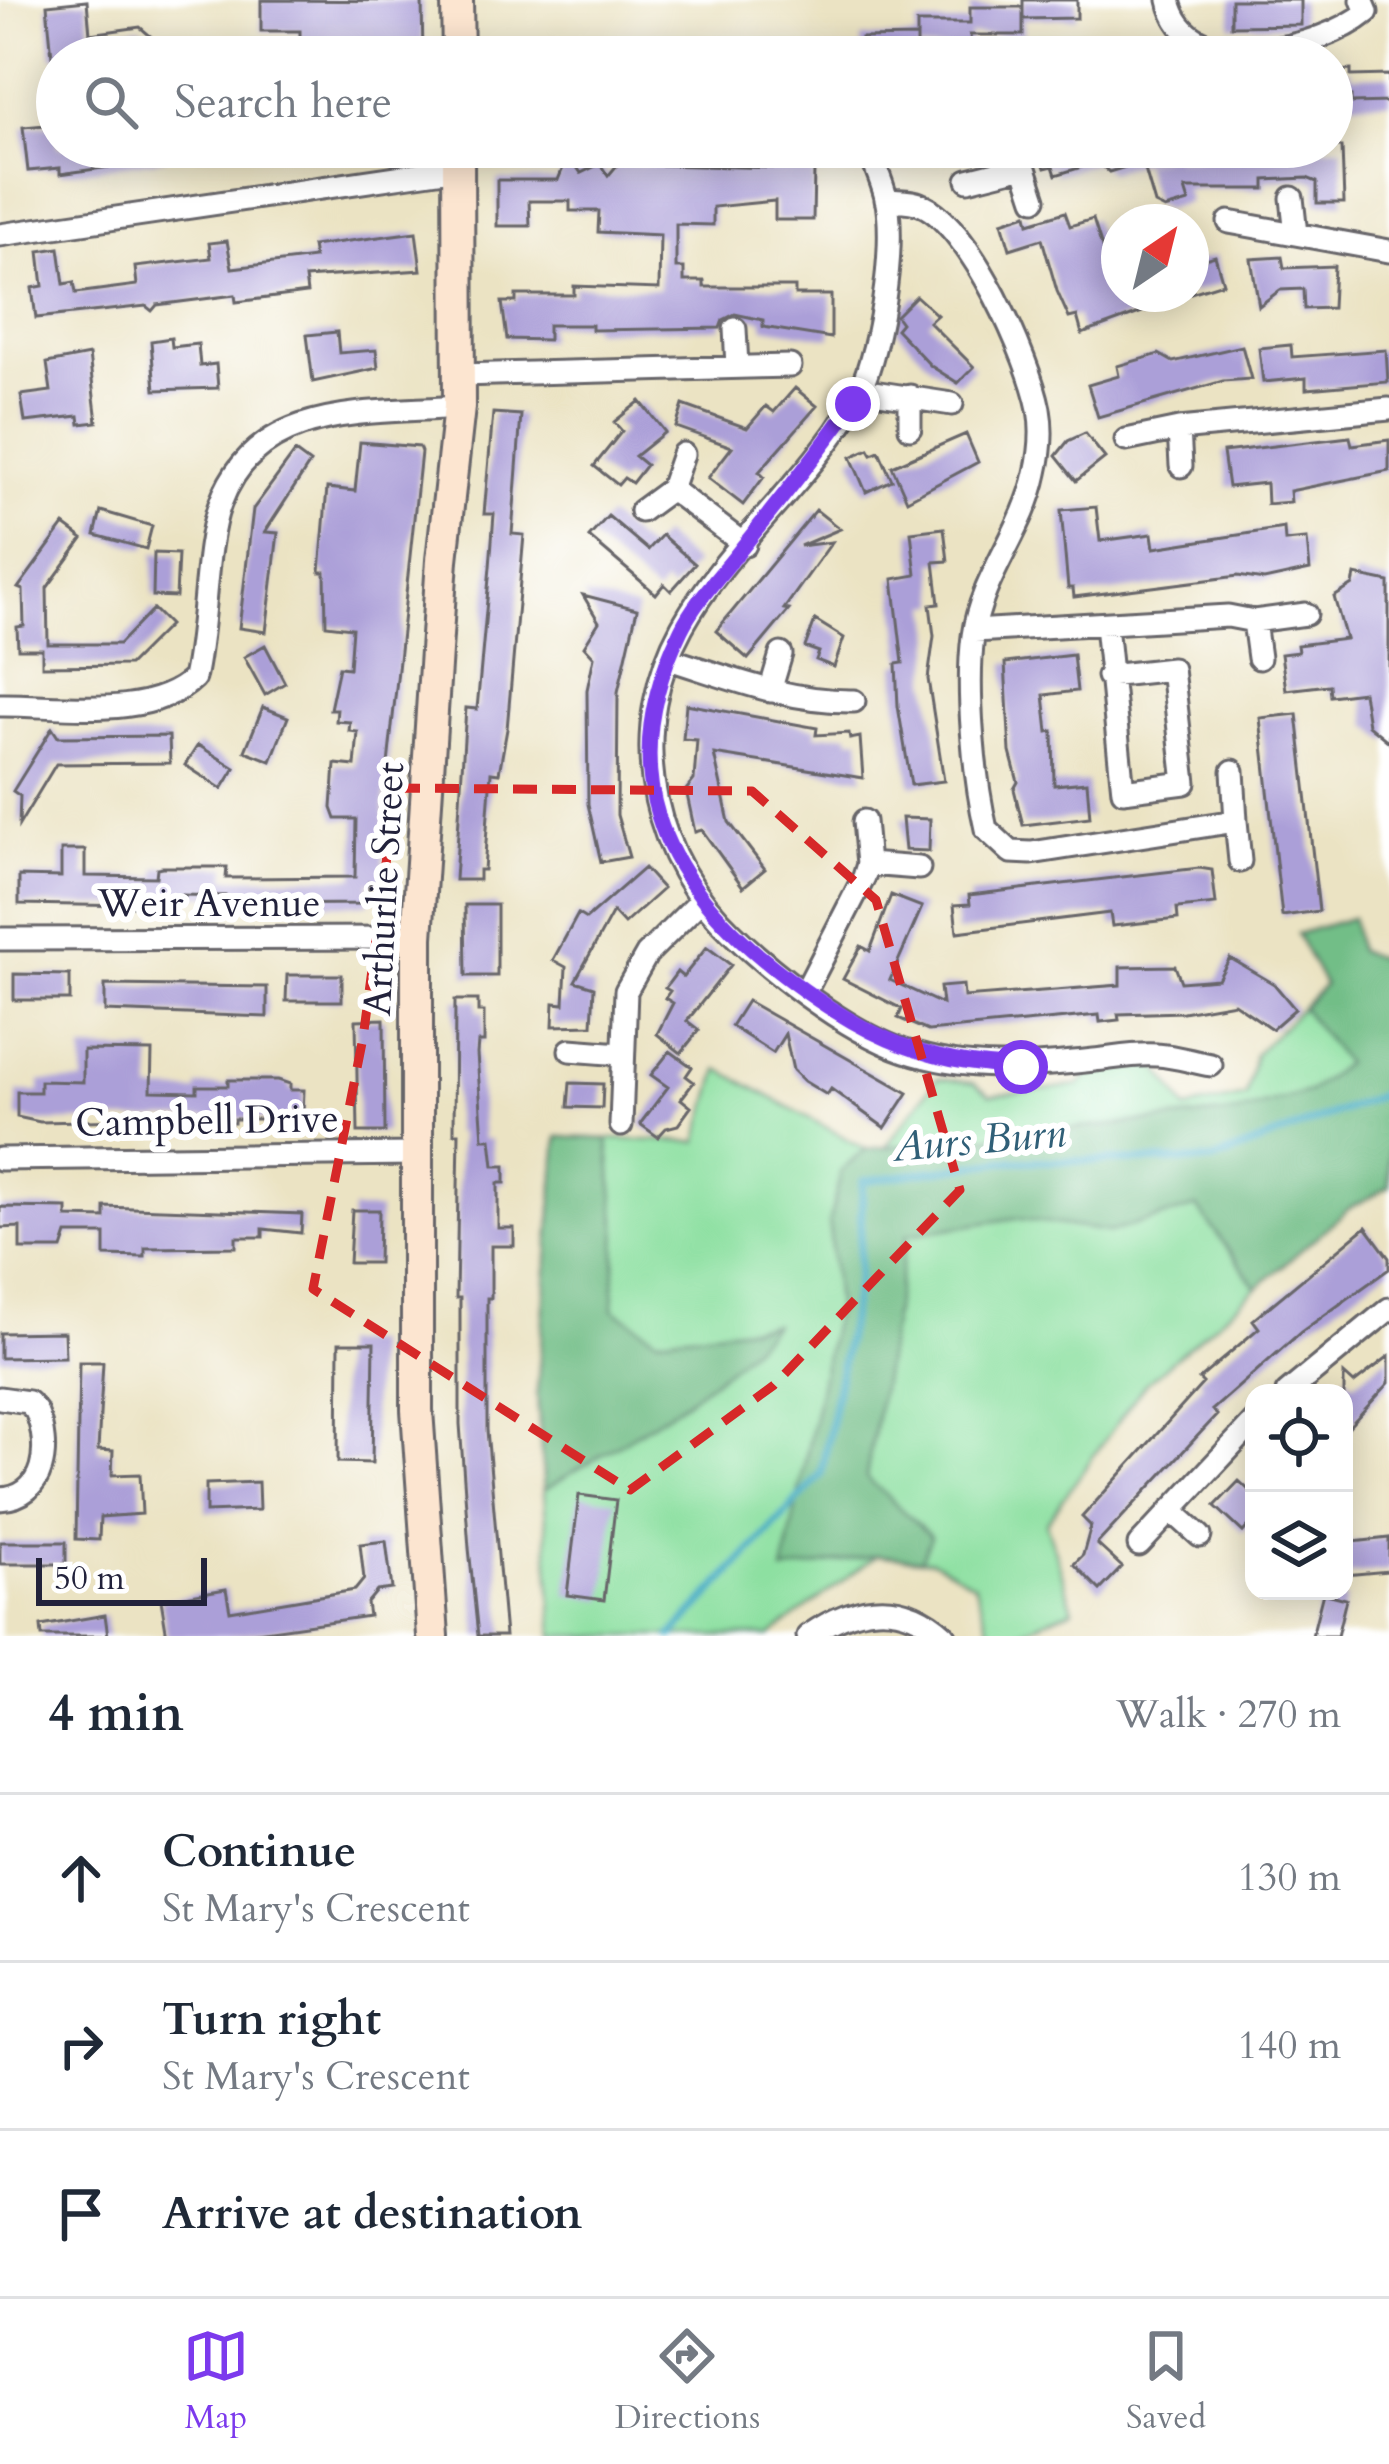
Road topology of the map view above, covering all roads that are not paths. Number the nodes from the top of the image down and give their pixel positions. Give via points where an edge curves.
1 (458, 0) edge
2 (1169, 0) edge
3 (1362, 0) edge
4 (458, 36) edge
5 (1196, 36) edge
6 (1326, 36) edge
7 (399, 168) edge
8 (458, 168) edge
9 (874, 168) edge
10 (996, 168) edge
11 (1025, 168) edge
12 (968, 181) dead end
13 (1292, 198) dead end
14 (1035, 199) dead end
15 (886, 200) junction
16 (1229, 222) dead end
17 (1296, 234) junction
18 (0, 235) edge
19 (1389, 251) edge
20 (735, 329) dead end
21 (790, 365) dead end
22 (737, 366) junction
23 (460, 375) junction
24 (860, 390) junction
25 (910, 396) junction
26 (952, 404) dead end
27 (459, 407) junction
28 (1389, 409) edge
29 (910, 428) dead end
30 (1178, 428) junction
31 (1126, 440) dead end
32 (682, 454) dead end
33 (1180, 466) dead end
34 (671, 489) junction
35 (640, 511) dead end
36 (745, 545) junction
37 (1306, 614) dead end
38 (1253, 621) junction
39 (1106, 625) junction
40 (974, 631) junction
41 (781, 654) dead end
42 (1259, 658) dead end
43 (669, 659) junction
44 (1108, 676) junction
45 (770, 691) junction
46 (854, 701) dead end
47 (0, 705) edge
48 (1233, 771) dead end
49 (864, 821) dead end
50 (1236, 821) junction
51 (1240, 860) dead end
52 (868, 864) junction
53 (919, 868) dead end
54 (701, 900) junction
55 (417, 938) junction
56 (0, 939) edge
57 (805, 992) junction
58 (570, 1050) dead end
59 (621, 1054) junction
60 (1211, 1065) dead end
61 (621, 1125) dead end
62 (416, 1154) junction
63 (0, 1159) edge
64 (1389, 1309) edge
65 (1299, 1384) edge
66 (0, 1398) edge
67 (1245, 1432) edge
68 (0, 1499) edge
69 (1171, 1510) junction
70 (1200, 1536) dead end
71 (1139, 1544) dead end
72 (433, 1636) edge
73 (808, 1636) edge
74 (945, 1636) edge

1 - 4 street
2 - 5 street via 1180,26
3 - 6 street via 1367,12
7 - 18 street
8 - 23 street, Arthurlie Street
9 - 15 street
10 - 12 street
11 - 14 street
13 - 17 street
15 - 24 street via 877,335
15 - 40 street via 920,203 945,221 1027,369 1040,410 1036,478
16 - 17 street
17 - 19 street
20 - 22 street
21 - 22 street
22 - 23 street
23 - 27 street, Arthurlie Street
24 - 25 street
24 - 36 street
25 - 26 street
25 - 29 street
27 - 47 street via 304,421 271,435 240,466 218,506 194,678 177,695 146,703
27 - 55 street, Arthurlie Street
28 - 30 street
30 - 31 street
30 - 33 street
32 - 34 street
34 - 35 street
34 - 36 street
36 - 43 street via 682,627
37 - 38 street
38 - 39 street
38 - 42 street
39 - 40 street
39 - 44 street
40 - 50 street via 983,817 1011,852
41 - 45 street
43 - 45 street
43 - 54 street via 658,691 651,782 660,827
44 - 44 street via 1123,791 1185,783 1172,669
45 - 46 street
48 - 50 street
49 - 52 street
50 - 51 street
52 - 53 street
52 - 57 street
54 - 57 street
54 - 59 street via 636,970 626,991
55 - 56 street, Weir Avenue
55 - 62 street, Arthurlie Street
57 - 60 street via 899,1049 958,1065 1155,1054
58 - 59 street
59 - 61 street
62 - 63 street, Campbell Drive
62 - 72 street, Arthurlie Street via 417,1410
64 - 65 street
66 - 68 street via 36,1411 41,1460 32,1490
67 - 69 street
69 - 70 street
69 - 71 street
73 - 74 street via 844,1611 873,1608

